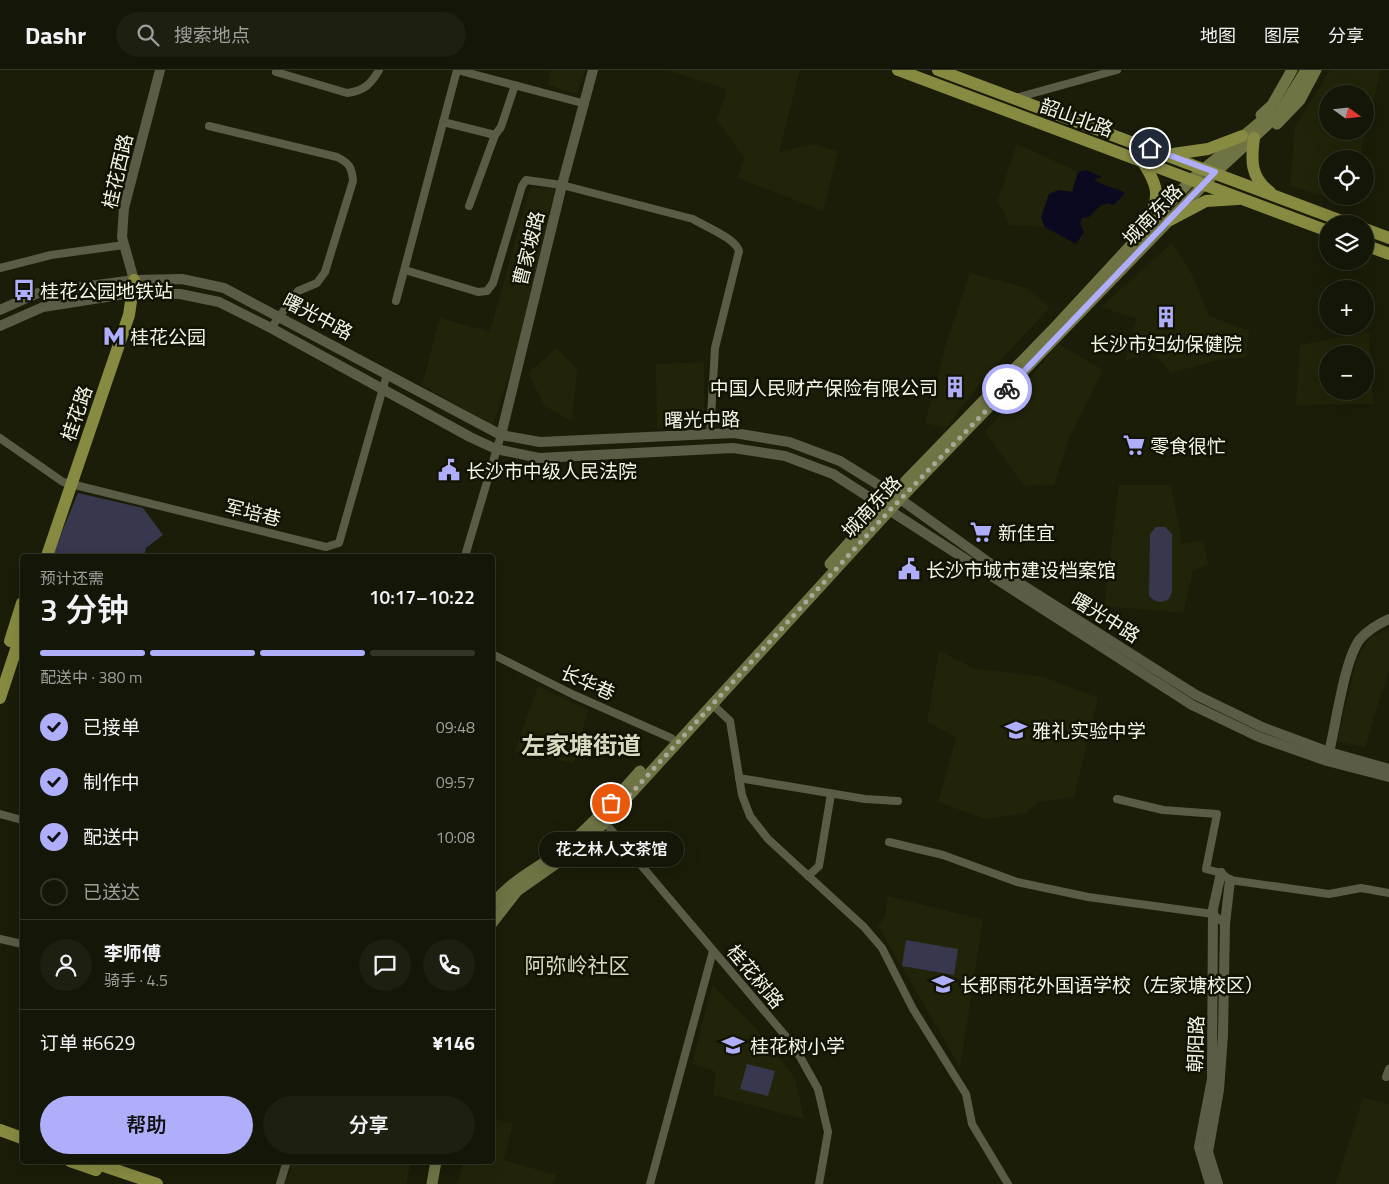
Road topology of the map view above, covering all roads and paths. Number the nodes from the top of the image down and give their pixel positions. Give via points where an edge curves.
1 (160, 70) edge
2 (379, 70) edge
3 (457, 70) edge
4 (592, 70) edge
5 (898, 70) edge
6 (938, 70) edge
7 (1117, 70) edge
8 (1292, 70) edge
9 (1300, 70) edge
10 (1306, 70) edge
11 (1316, 70) edge
12 (276, 72) dead end
13 (515, 85) junction
14 (1015, 98) junction
15 (582, 103) junction
16 (1277, 112) junction
17 (443, 122) junction
18 (209, 126) dead end
19 (495, 135) junction
20 (1250, 135) junction
21 (1167, 154) junction
22 (1142, 161) junction
23 (1210, 170) junction
24 (1192, 179) junction
25 (1205, 184) junction
26 (562, 185) junction
27 (1242, 198) junction
28 (1278, 198) junction
29 (469, 206) dead end
30 (1325, 215) edge
31 (1170, 220) junction
32 (1319, 227) edge
33 (1144, 232) junction
34 (1374, 232) edge
35 (1389, 238) edge
36 (124, 245) junction
37 (1374, 248) edge
38 (1389, 254) edge
39 (0, 268) edge
40 (405, 270) junction
41 (129, 280) junction
42 (128, 294) junction
43 (396, 301) dead end
44 (0, 310) edge
45 (280, 315) junction
46 (0, 326) edge
47 (271, 328) junction
48 (387, 374) junction
49 (382, 389) junction
50 (710, 434) junction
51 (501, 435) junction
52 (0, 438) edge
53 (496, 449) junction
54 (67, 483) junction
55 (896, 497) junction
56 (886, 508) junction
57 (39, 554) edge
58 (48, 554) edge
59 (465, 554) edge
60 (20, 610) edge
61 (1389, 619) edge
62 (20, 637) edge
63 (495, 656) edge
64 (0, 671) edge
65 (0, 698) edge
66 (712, 704) junction
67 (671, 738) junction
68 (1329, 752) junction
69 (1389, 768) edge
70 (1389, 777) edge
71 (739, 778) junction
72 (831, 794) junction
73 (1117, 799) dead end
74 (898, 801) dead end
75 (0, 814) edge
76 (20, 819) edge
77 (602, 819) junction
78 (889, 842) dead end
79 (1221, 873) junction
80 (808, 876) junction
81 (1230, 880) junction
82 (1389, 893) edge
83 (495, 902) edge
84 (1213, 914) junction
85 (495, 919) edge
86 (1225, 924) junction
87 (0, 939) edge
88 (20, 944) edge
89 (713, 951) junction
90 (1389, 1069) edge
91 (1386, 1077) dead end
92 (0, 1130) edge
93 (0, 1137) edge
94 (20, 1137) edge
95 (20, 1144) edge
96 (79, 1164) edge
97 (98, 1164) edge
98 (286, 1164) edge
99 (427, 1164) edge
100 (435, 1164) edge
101 (137, 1184) edge
102 (157, 1184) edge
103 (280, 1184) edge
104 (424, 1184) edge
105 (432, 1184) edge
106 (650, 1184) edge
107 (820, 1184) edge
108 (1008, 1184) edge
109 (1210, 1184) edge
110 (1218, 1184) edge

1 - 36 street, 桂花西路 via 124,208
2 - 12 street via 368,87 347,93
3 - 13 street
3 - 17 street
4 - 15 street, 曹家坡路
5 - 22 main road, 韶山北路
6 - 14 main road, 韶山北路
7 - 14 street
8 - 20 main road
9 - 16 main road
10 - 16 main road
11 - 20 main road via 1290,113 1278,124
13 - 15 street
13 - 19 street via 501,128
14 - 21 main road, 韶山北路
15 - 26 street, 曹家坡路
16 - 20 main road, 城南东路
17 - 19 street
17 - 40 street
18 - 45 street via 337,157 347,162 352,170 353,181 325,272 317,283 298,291
19 - 29 street
20 - 21 main road via 1208,149
20 - 23 main road, 城南东路
20 - 28 main road via 1253,171 1264,188
21 - 23 main road, 韶山北路
22 - 24 main road, 韶山北路
22 - 33 main road via 1153,178 1157,202
23 - 24 main road, 城南东路
23 - 25 main road, 城南东路
23 - 28 main road, 韶山北路
24 - 25 main road, 韶山北路
24 - 33 main road, 城南东路
25 - 27 main road, 韶山北路
25 - 31 main road, 城南东路
26 - 40 street via 526,180 493,283 487,291 478,292
26 - 50 street via 693,219 737,246 738,260 715,348
26 - 51 street, 曹家坡路
27 - 31 main road via 1206,201
27 - 32 main road, 韶山北路
28 - 30 main road, 韶山北路
31 - 55 main road, 城南东路
33 - 55 main road, 城南东路
34 - 35 main road
36 - 39 street via 51,255
36 - 41 street, 桂花西路
37 - 38 main road
40 - 43 street
41 - 42 main road, 桂花路
41 - 44 street, 曙光中路 via 38,293
41 - 45 street, 曙光中路 via 182,279 224,288
42 - 46 street, 曙光中路 via 43,307
42 - 47 street, 曙光中路 via 180,294 220,302
42 - 54 main road, 桂花路 via 129,315
45 - 47 street
45 - 48 street, 曙光中路
47 - 49 street, 曙光中路
48 - 49 street, 军培巷
48 - 51 street, 曙光中路
49 - 53 street, 曙光中路
49 - 54 street, 军培巷 via 339,543 326,547
50 - 51 street, 曙光中路 via 540,442
50 - 55 street, 曙光中路 via 734,432 789,442 840,461
51 - 53 street
52 - 54 street, 军培巷
53 - 56 street, 曙光中路 via 539,458 733,448 785,456 825,471
53 - 59 street
54 - 57 main road, 桂花路
54 - 58 main road, 桂花路
55 - 56 main road, 城南东路
55 - 68 street, 曙光中路 via 1005,574 1196,696 1262,727
56 - 66 main road, 城南东路
56 - 67 main road, 城南东路
56 - 70 street, 曙光中路 via 1192,705 1258,737 1327,761
60 - 64 main road
61 - 68 street via 1360,639 1351,656
62 - 65 main road
63 - 67 street, 长华巷
66 - 71 street via 730,721
66 - 77 main road, 城南东路
67 - 77 main road, 城南东路
68 - 69 street, 曙光中路
71 - 72 street
71 - 80 street via 750,816 768,839
72 - 74 street
72 - 80 street via 819,866
73 - 79 street via 1163,810 1217,814 1206,869
75 - 76 street
77 - 83 main road, 城南东路 via 518,878
77 - 85 main road, 城南东路 via 570,854 517,891
77 - 89 street, 桂花树路
78 - 84 street via 943,855 1017,882 1088,897
79 - 81 street
79 - 84 street, 朝阳路
80 - 108 street via 882,948 913,1009 966,1094 972,1124
81 - 82 street via 1329,894 1361,888
81 - 86 street, 朝阳路
84 - 86 street
84 - 109 street, 朝阳路 via 1212,1079 1199,1147
86 - 110 street, 朝阳路 via 1221,1062 1208,1152
87 - 88 street
89 - 106 street
89 - 107 street, 桂花树路 via 794,1046 818,1089 828,1132
90 - 91 street
92 - 94 main road
93 - 95 main road
96 - 101 main road
97 - 102 main road
98 - 103 street
99 - 104 main road
100 - 105 main road

